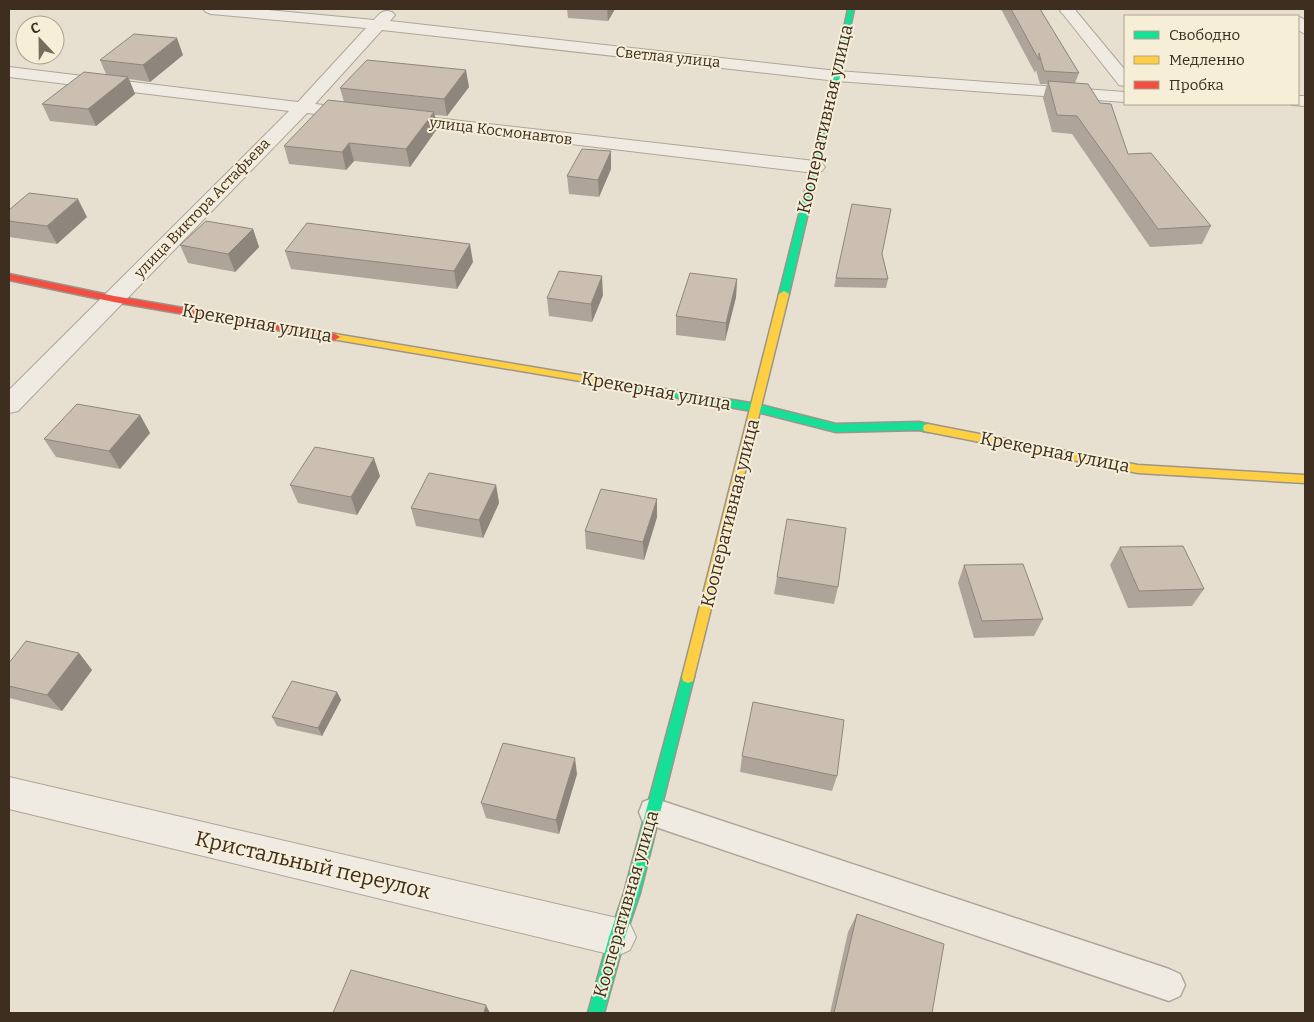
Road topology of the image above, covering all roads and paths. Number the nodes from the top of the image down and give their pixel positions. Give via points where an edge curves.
1 (211, 9) edge
2 (393, 9) edge
3 (851, 9) edge
4 (1070, 9) edge
5 (379, 25) junction
6 (9, 72) edge
7 (837, 76) junction
8 (1124, 80) edge
9 (1124, 97) edge
10 (302, 108) junction
11 (815, 167) junction
12 (9, 276) edge
13 (114, 299) junction
14 (9, 405) edge
15 (757, 408) junction
16 (1305, 479) edge
17 (9, 793) edge
18 (653, 812) junction
19 (617, 937) junction
20 (1169, 985) dead end
21 (596, 1013) edge

1 - 5 street, Светлая улица
2 - 5 street, улица Виктора Астафьева
3 - 7 street, Кооперативная улица
4 - 8 street via 1068,11
5 - 7 street, Светлая улица
5 - 10 street, улица Виктора Астафьева
6 - 10 street, улица Космонавтов
7 - 9 street, Светлая улица
7 - 11 street, Кооперативная улица
10 - 11 street, улица Космонавтов
10 - 13 street, улица Виктора Астафьева
11 - 15 street, Кооперативная улица
12 - 13 street, Крекерная улица
13 - 14 street, улица Виктора Астафьева
13 - 15 street, Крекерная улица
15 - 16 street, Крекерная улица via 836,428 920,426 1138,469
15 - 18 street, Кооперативная улица
17 - 19 street, Кристальный переулок
18 - 19 street, Кооперативная улица
18 - 20 lane
19 - 21 street, Кооперативная улица

